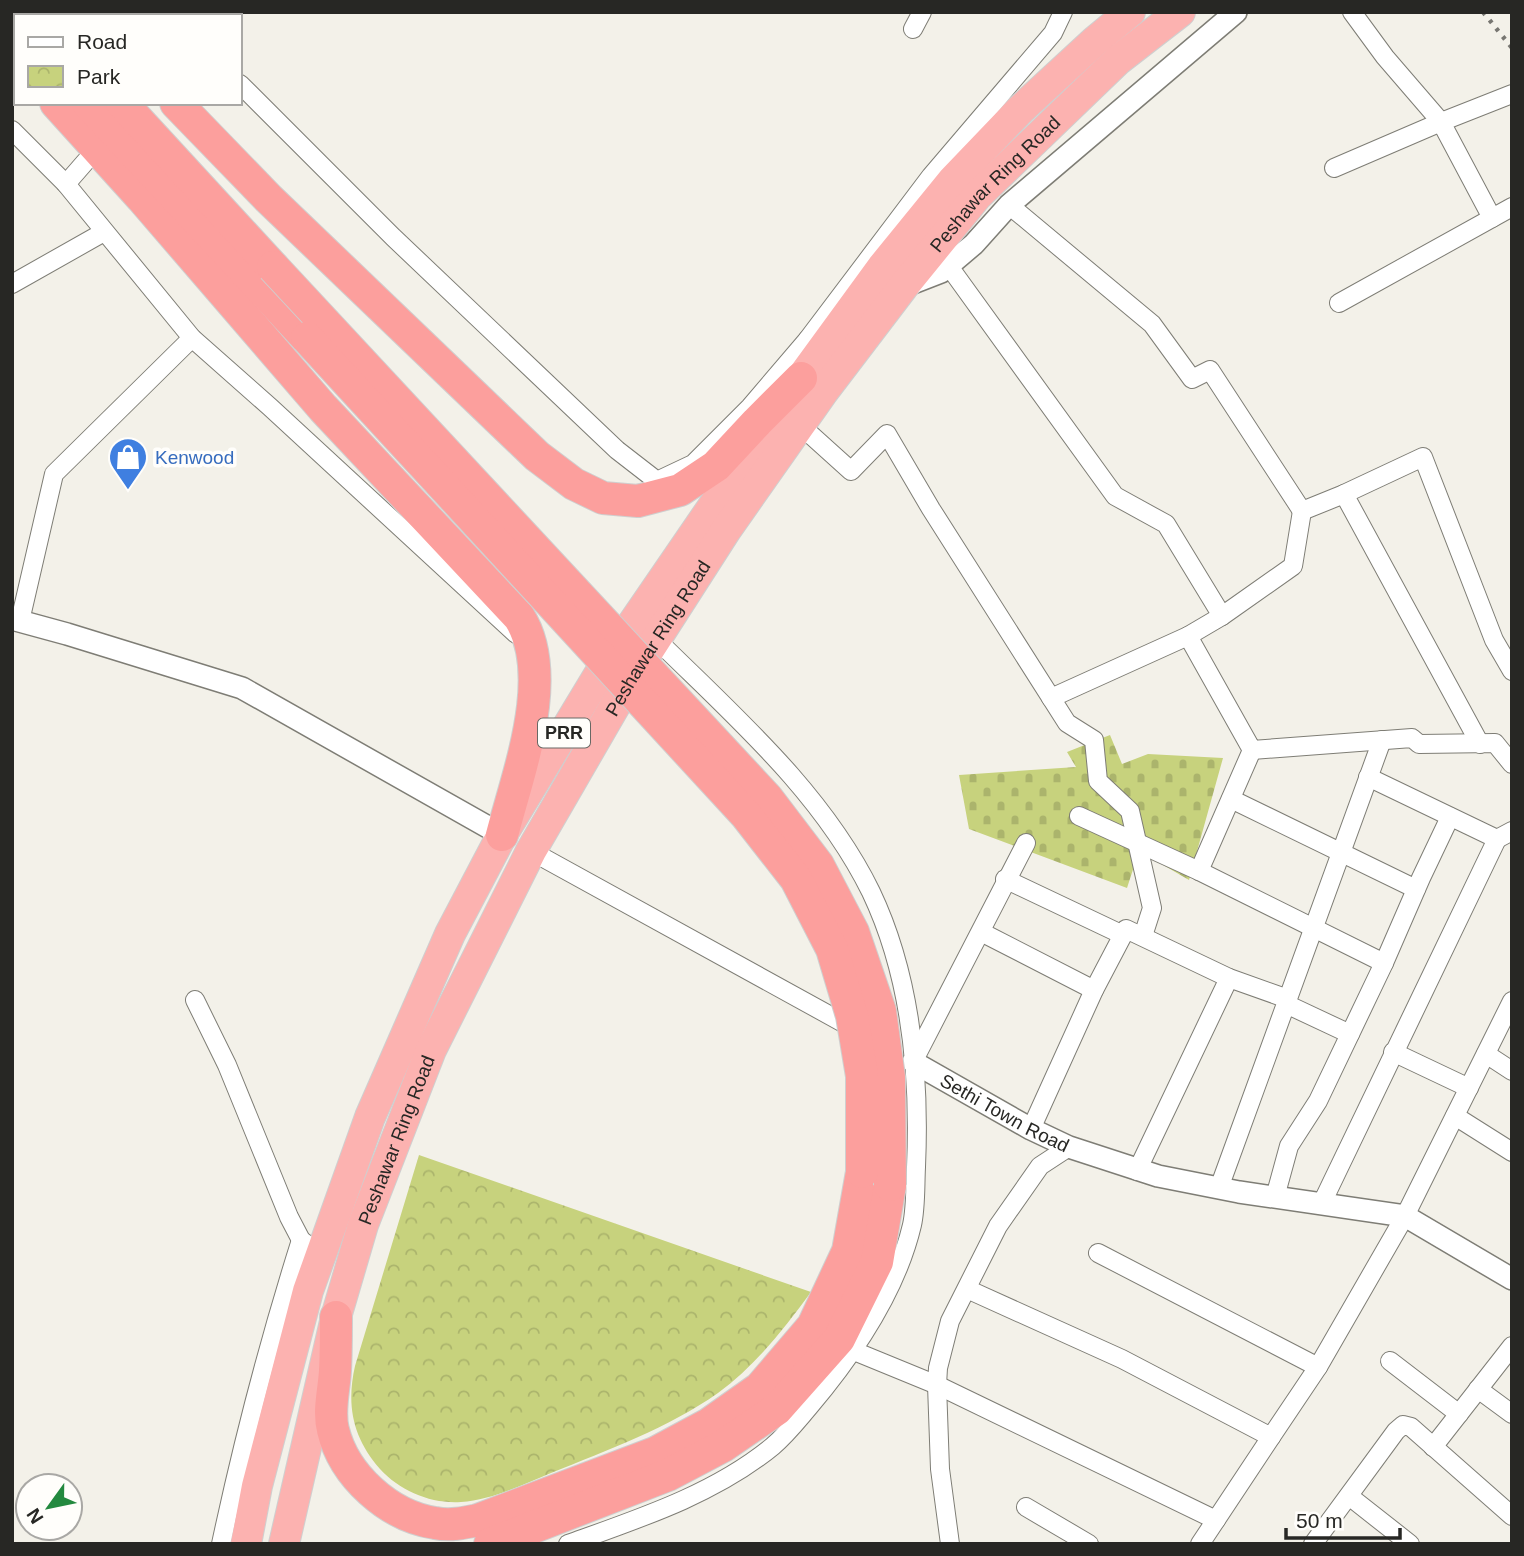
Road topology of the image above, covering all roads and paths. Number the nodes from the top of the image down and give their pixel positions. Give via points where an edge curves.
1 (922, 12) edge
2 (1063, 12) edge
3 (1130, 12) edge
4 (1180, 12) edge
5 (1236, 12) edge
6 (1352, 12) edge
7 (913, 29) dead end
8 (242, 86) edge
9 (1512, 94) edge
10 (58, 105) edge
11 (90, 105) edge
12 (124, 105) edge
13 (178, 105) edge
14 (1441, 122) junction
15 (12, 130) edge
16 (86, 161) dead end
17 (1334, 168) dead end
18 (66, 184) junction
19 (1009, 205) junction
20 (1512, 207) edge
21 (1492, 218) junction
22 (104, 232) junction
23 (948, 265) junction
24 (12, 284) edge
25 (903, 286) junction
26 (1339, 303) dead end
27 (192, 338) junction
28 (820, 338) junction
29 (802, 378) junction
30 (800, 425) junction
31 (1344, 494) junction
32 (1302, 511) junction
33 (1222, 616) junction
34 (16, 620) edge
35 (1188, 636) junction
36 (656, 639) junction
37 (534, 651) junction
38 (1512, 671) edge
39 (1051, 698) junction
40 (1382, 740) junction
41 (1495, 742) edge
42 (1252, 750) junction
43 (1512, 764) edge
44 (1368, 777) junction
45 (1231, 799) junction
46 (1079, 816) dead end
47 (1450, 817) junction
48 (502, 835) junction
49 (1504, 835) edge
50 (1135, 842) junction
51 (1026, 843) dead end
52 (531, 851) junction
53 (1339, 853) junction
54 (1199, 871) junction
55 (1006, 879) junction
56 (1416, 889) junction
57 (1312, 928) junction
58 (981, 932) junction
59 (1123, 935) junction
60 (1143, 936) junction
61 (1384, 963) junction
62 (1230, 978) junction
63 (1094, 990) junction
64 (195, 1000) dead end
65 (1512, 1001) edge
66 (1287, 1002) junction
67 (1350, 1034) junction
68 (1393, 1052) junction
69 (1486, 1054) junction
70 (913, 1062) junction
71 (1512, 1071) edge
72 (1469, 1088) junction
73 (1455, 1116) junction
74 (1031, 1129) junction
75 (1069, 1147) junction
76 (1512, 1152) edge
77 (1137, 1171) junction
78 (876, 1178) junction
79 (1220, 1188) junction
80 (1275, 1198) junction
81 (1321, 1205) junction
82 (1405, 1216) junction
83 (311, 1247) junction
84 (1098, 1254) dead end
85 (1512, 1279) edge
86 (967, 1289) junction
87 (336, 1317) junction
88 (1512, 1346) edge
89 (854, 1350) junction
90 (1390, 1361) dead end
91 (1318, 1367) junction
92 (937, 1385) junction
93 (1478, 1389) junction
94 (1459, 1414) junction
95 (1512, 1414) edge
96 (1271, 1437) junction
97 (1433, 1447) junction
98 (1349, 1496) junction
99 (1026, 1507) dead end
100 (1512, 1516) edge
101 (1216, 1520) junction
102 (221, 1544) edge
103 (246, 1544) edge
104 (284, 1544) edge
105 (490, 1544) edge
106 (568, 1544) edge
107 (950, 1544) edge
108 (1090, 1544) edge
109 (1200, 1544) edge
110 (1314, 1544) edge
111 (1410, 1544) edge

1 - 7 street
2 - 28 street via 1053,33 931,176
3 - 28 highway, Peshawar Ring Road / PRR via 1020,110 952,181
4 - 25 highway, Peshawar Ring Road / PRR via 1118,60 977,196
5 - 19 street
6 - 14 street
8 - 28 street via 402,246 617,450 657,481 692,464
9 - 14 street
10 - 37 highway via 323,408 519,617
11 - 78 highway, bridge via 746,815 796,878 832,949 852,1016
12 - 78 highway, bridge via 766,798 818,865 853,932 880,1011 889,1077
13 - 29 highway via 268,198 537,456 574,484 603,498 638,501 680,490 716,466
14 - 17 street
14 - 21 street
15 - 18 street
16 - 18 street
18 - 22 street
19 - 23 street
19 - 32 street via 1152,324 1192,379 1210,370
20 - 21 street
21 - 26 street
22 - 24 street
22 - 27 street
23 - 25 street
23 - 33 street via 1115,496 1166,524
25 - 30 highway, Peshawar Ring Road / PRR
27 - 34 street via 54,474
27 - 37 street
28 - 29 highway, Peshawar Ring Road / PRR
29 - 48 highway, Peshawar Ring Road / PRR via 608,658
30 - 36 highway, Peshawar Ring Road / PRR
30 - 39 street via 851,471 887,434
31 - 32 street
31 - 38 street via 1423,457 1494,640
31 - 41 street
32 - 33 street via 1293,566
33 - 35 street
34 - 48 street via 242,688
35 - 39 street
35 - 42 street
36 - 52 highway, Peshawar Ring Road / PRR
36 - 70 street via 799,782 837,836 870,891 888,937 901,978
37 - 48 highway via 535,696
39 - 50 street via 1067,723 1094,740 1098,781 1130,811
40 - 41 street
40 - 42 street
40 - 44 street
41 - 43 street
42 - 45 street
44 - 47 street
44 - 53 street
45 - 53 street
45 - 54 street
46 - 50 street
47 - 49 street
47 - 56 street
48 - 83 highway, Peshawar Ring Road / PRR via 450,933
49 - 68 street
50 - 54 street
50 - 60 street via 1152,908
51 - 55 street
52 - 70 street, Sethi Town Road
52 - 87 highway, Peshawar Ring Road / PRR via 432,1050 363,1225
53 - 56 street
53 - 57 street
54 - 57 street
55 - 58 street
55 - 59 street
56 - 61 street
57 - 61 street
57 - 66 street
58 - 63 street
58 - 70 street
59 - 60 street via 1126,929
59 - 63 street
60 - 62 street
61 - 67 street
62 - 66 street
62 - 77 street
63 - 74 street
64 - 83 street via 227,1065 289,1217
65 - 69 street
66 - 67 street
66 - 79 street
67 - 80 street via 1318,1101 1289,1146
68 - 72 street
68 - 81 street
69 - 71 street
69 - 72 street
70 - 74 street, Sethi Town Road
70 - 89 street via 918,1137 912,1224 900,1263
72 - 73 street
73 - 76 street
73 - 82 street
74 - 75 street, Sethi Town Road
75 - 77 street, Sethi Town Road
75 - 86 street via 1040,1166 998,1226
77 - 79 street, Sethi Town Road
78 - 87 highway via 813,1326 760,1388 709,1424 655,1453 478,1520 444,1524 412,1517 387,1504 354,1473 340,1448 331,1414
78 - 105 highway via 877,1262 839,1339 776,1409 723,1446 667,1475
79 - 80 street, Sethi Town Road
80 - 81 street, Sethi Town Road
81 - 82 street, Sethi Town Road
82 - 85 street, Sethi Town Road
82 - 91 street
83 - 102 street via 269,1341
83 - 103 highway, Peshawar Ring Road / PRR via 308,1291
84 - 91 street
86 - 92 street via 950,1321
86 - 96 street via 1122,1359
87 - 104 highway, Peshawar Ring Road / PRR
88 - 93 street
89 - 92 street
89 - 106 street via 790,1430 748,1464 708,1488
90 - 94 street
91 - 96 street
92 - 101 street
92 - 107 street via 940,1469
93 - 94 street
93 - 95 street
94 - 97 street
96 - 101 street
97 - 98 street via 1403,1425
97 - 100 street
98 - 110 street
98 - 111 street
99 - 108 street
101 - 109 street

